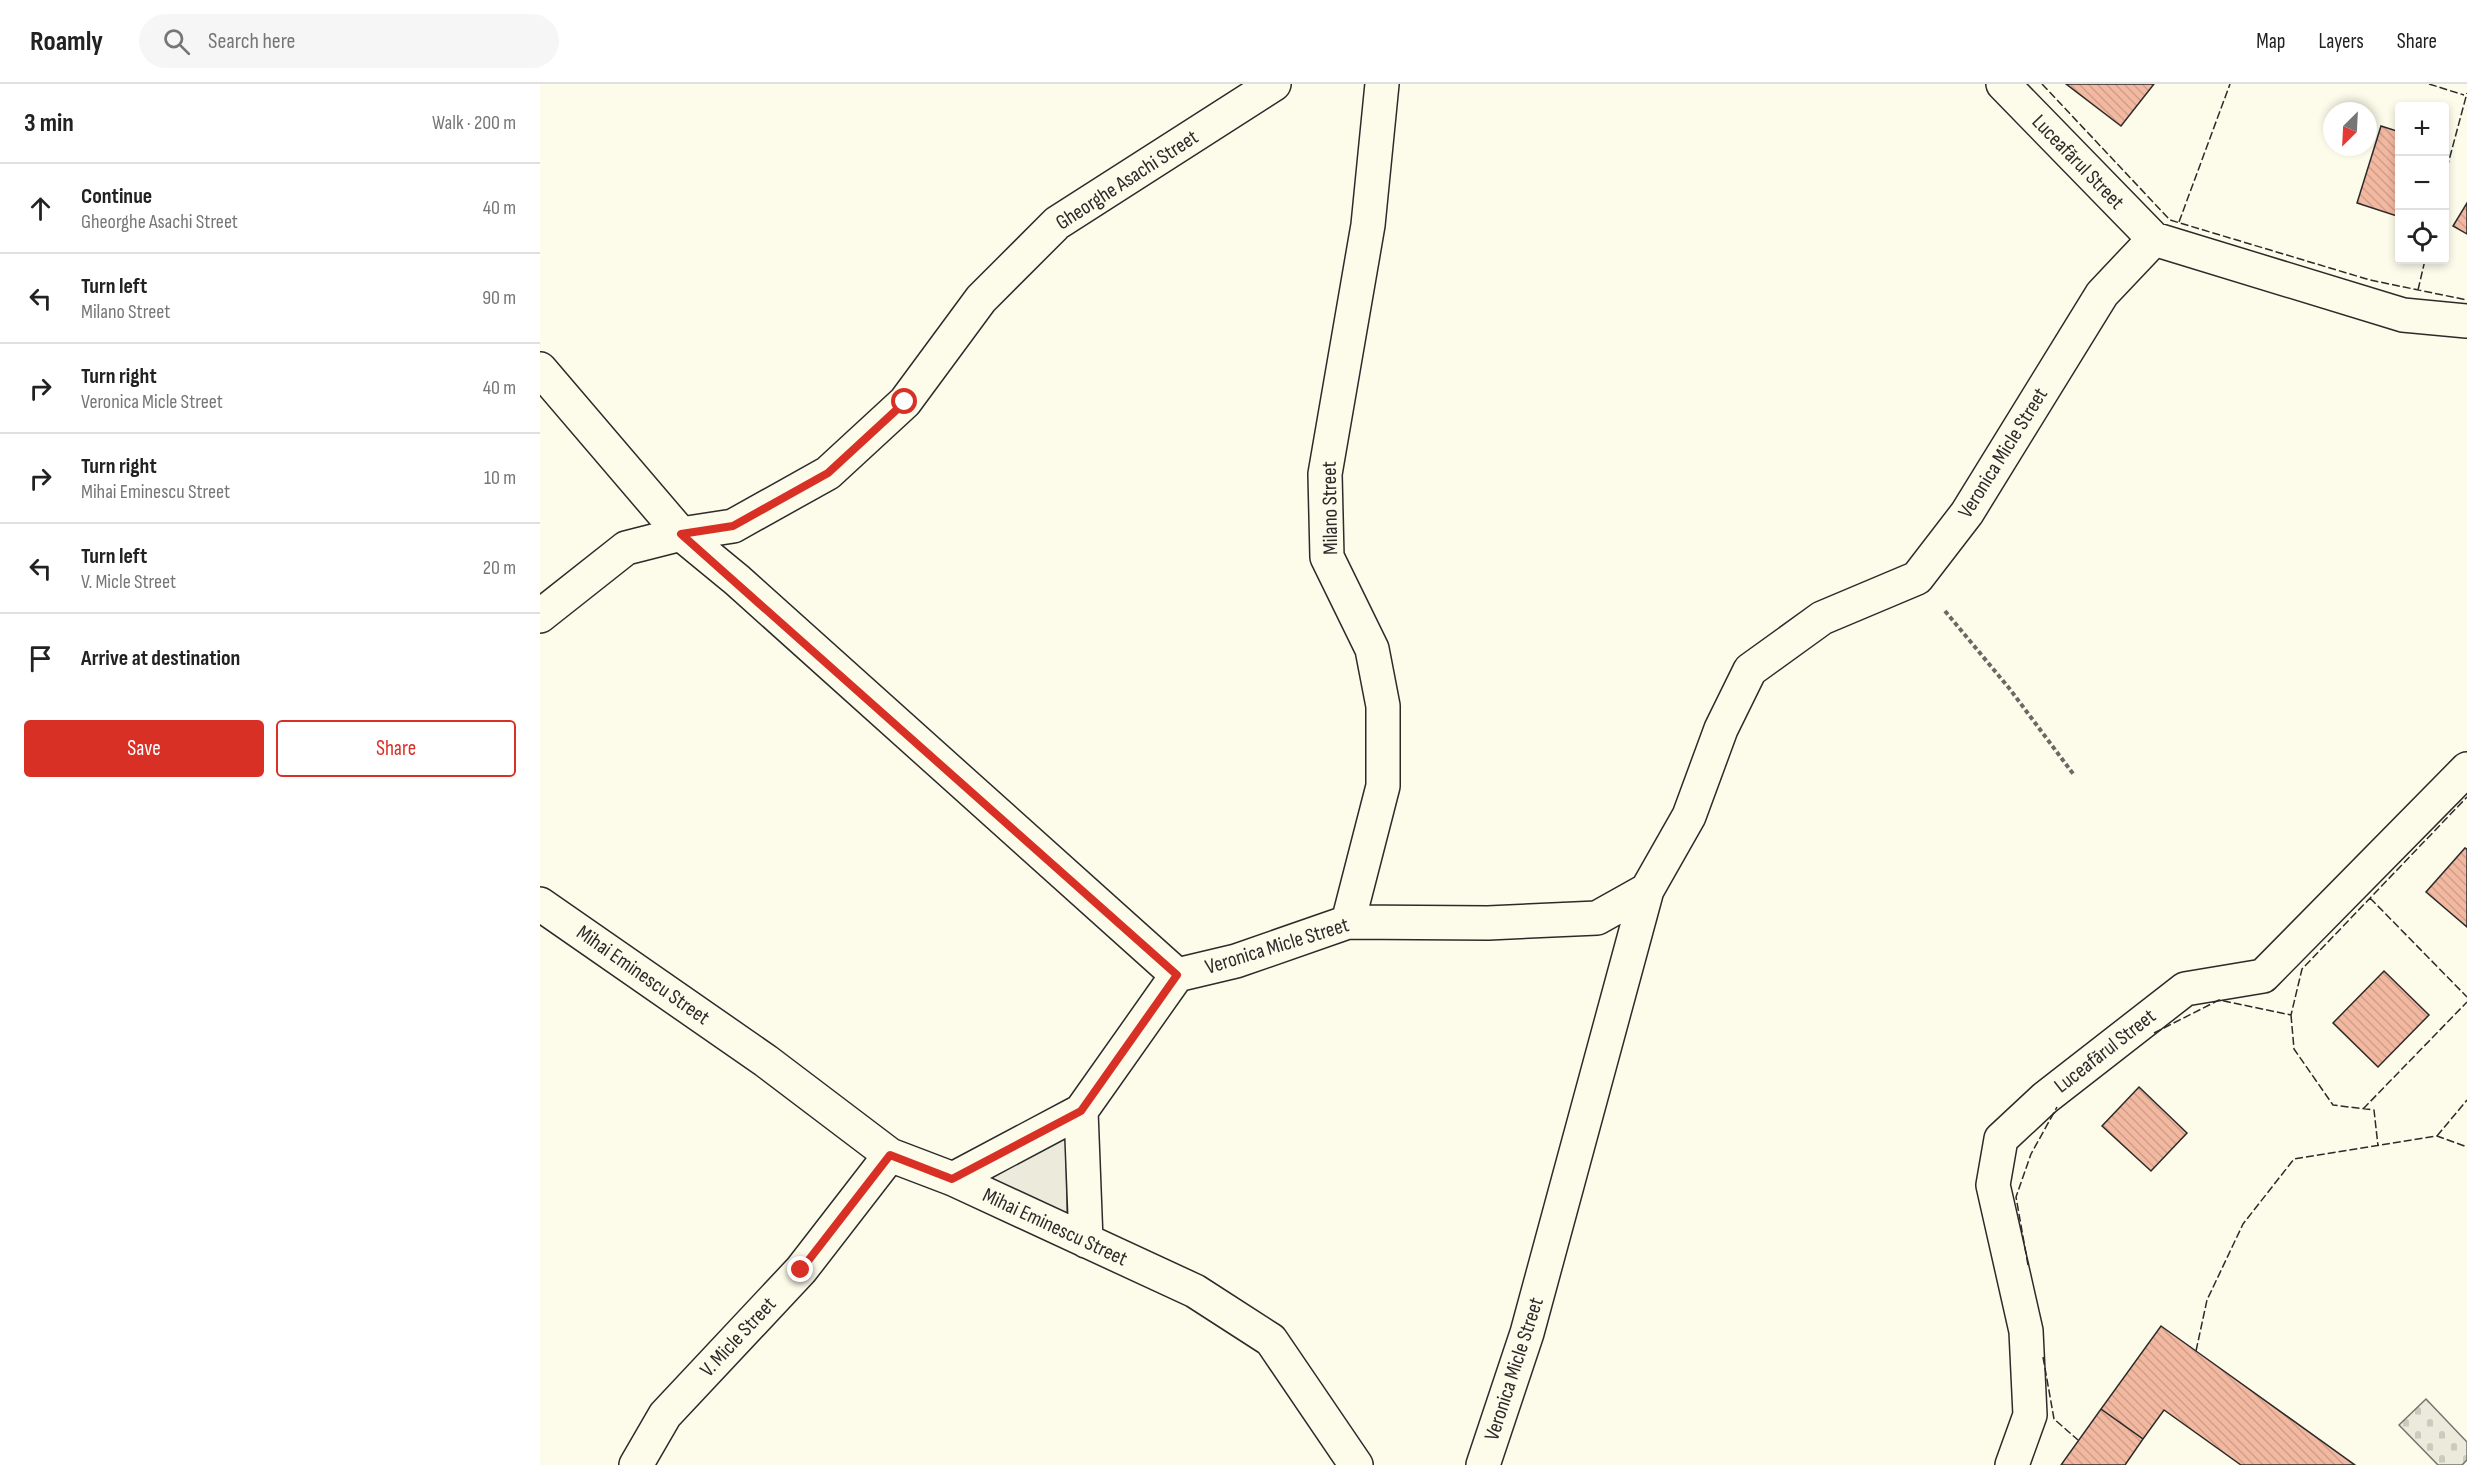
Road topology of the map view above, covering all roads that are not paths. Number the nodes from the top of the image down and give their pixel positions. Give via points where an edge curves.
1 (1274, 84) edge
2 (1382, 84) edge
3 (2003, 84) edge
4 (2154, 239) junction
5 (2467, 321) edge
6 (540, 369) edge
7 (681, 534) junction
8 (540, 616) edge
9 (2467, 770) edge
10 (1647, 890) junction
11 (540, 904) edge
12 (1348, 922) junction
13 (1177, 975) junction
14 (1081, 1111) junction
15 (890, 1155) junction
16 (952, 1179) junction
17 (1086, 1241) junction
18 (636, 1465) edge
19 (1356, 1465) edge
20 (1483, 1465) edge
21 (2012, 1465) edge

1 - 7 street, Gheorghe Asachi Street via 1057,223 981,299 905,402 828,473 733,526
2 - 12 street, Milano Street via 1368,225 1325,474 1327,557 1372,649 1383,705 1383,786
3 - 4 street, Luceafărul Street
4 - 5 street via 2403,315
4 - 10 street, Veronica Micle Street via 2102,294 1967,513 1917,578 1822,618 1750,670 1721,729 1689,816
6 - 7 street
7 - 8 street, Gheorghe Asachi Street via 626,548
7 - 13 street
9 - 21 street, Luceafărul Street via 2263,976 2185,989 2044,1098 2001,1139 1993,1185 2026,1331 2030,1415
10 - 12 street, Veronica Micle Street via 1597,918 1488,923
10 - 20 street, Veronica Micle Street via 1527,1333
11 - 15 street, Mihai Eminescu Street via 766,1061
12 - 13 street, Veronica Micle Street via 1236,961
13 - 14 street, Veronica Micle Street
14 - 16 street, Veronica Micle Street
14 - 17 street
15 - 16 street, Mihai Eminescu Street
15 - 18 street, V. Micle Street via 801,1270 665,1414
16 - 17 street, Mihai Eminescu Street
17 - 19 street, Mihai Eminescu Street via 1196,1291 1271,1340

